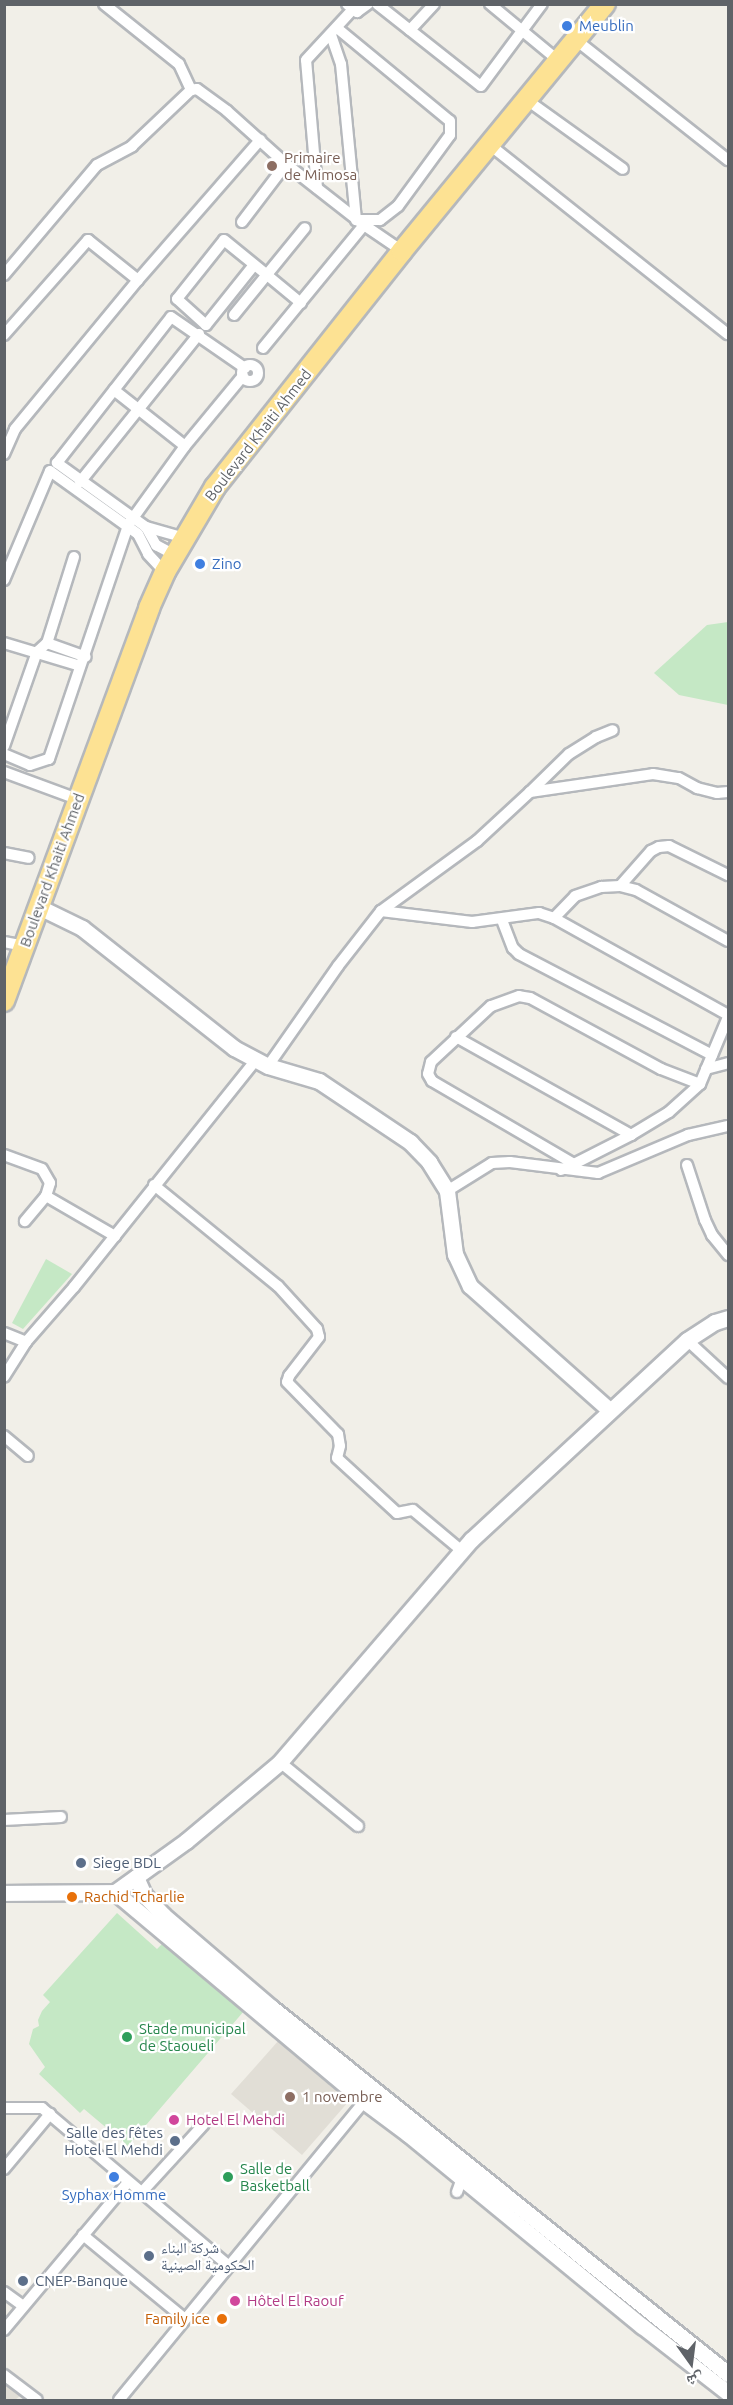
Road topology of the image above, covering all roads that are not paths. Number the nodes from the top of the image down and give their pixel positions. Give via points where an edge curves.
1 (104, 4) edge
2 (368, 4) edge
3 (377, 4) edge
4 (434, 4) edge
5 (490, 4) edge
6 (542, 4) edge
7 (605, 4) edge
8 (350, 7) edge
9 (410, 30) junction
10 (522, 31) junction
11 (334, 32) junction
12 (576, 40) junction
13 (559, 62) junction
14 (190, 90) junction
15 (527, 100) junction
16 (260, 140) junction
17 (490, 145) junction
18 (729, 160) edge
19 (286, 164) junction
20 (623, 169) dead end
21 (317, 188) junction
22 (243, 222) dead end
23 (359, 222) junction
24 (305, 228) dead end
25 (402, 251) junction
26 (254, 265) junction
27 (267, 274) junction
28 (4, 275) edge
29 (138, 280) junction
30 (301, 303) junction
31 (234, 315) dead end
32 (199, 334) junction
33 (729, 334) edge
34 (4, 335) edge
35 (263, 348) dead end
36 (114, 390) junction
37 (139, 410) junction
38 (185, 446) junction
39 (4, 454) edge
40 (80, 482) junction
41 (130, 522) junction
42 (142, 531) junction
43 (185, 538) junction
44 (74, 557) dead end
45 (171, 564) junction
46 (4, 580) edge
47 (4, 643) edge
48 (47, 643) junction
49 (37, 652) junction
50 (83, 661) junction
51 (613, 730) dead end
52 (4, 746) edge
53 (4, 754) edge
54 (4, 772) edge
55 (530, 792) junction
56 (729, 792) edge
57 (77, 799) junction
58 (4, 853) edge
59 (29, 858) dead end
60 (729, 875) edge
61 (620, 885) junction
62 (39, 907) junction
63 (381, 910) junction
64 (554, 918) junction
65 (502, 920) junction
66 (729, 941) edge
67 (4, 942) edge
68 (25, 946) junction
69 (4, 1001) edge
70 (729, 1016) edge
71 (456, 1037) junction
72 (712, 1055) junction
73 (262, 1063) junction
74 (729, 1063) edge
75 (706, 1069) junction
76 (700, 1084) junction
77 (729, 1126) edge
78 (631, 1135) junction
79 (4, 1155) edge
80 (574, 1164) junction
81 (687, 1165) dead end
82 (561, 1170) junction
83 (154, 1185) junction
84 (447, 1191) junction
85 (46, 1196) junction
86 (26, 1221) dead end
87 (115, 1236) junction
88 (729, 1255) edge
89 (729, 1318) edge
90 (4, 1333) edge
91 (687, 1340) junction
92 (26, 1342) junction
93 (4, 1377) edge
94 (729, 1378) edge
95 (609, 1410) junction
96 (4, 1436) edge
97 (28, 1456) dead end
98 (462, 1551) junction
99 (280, 1762) junction
100 (61, 1817) dead end
101 (4, 1821) edge
102 (358, 1826) dead end
103 (136, 1877) junction
104 (115, 1892) junction
105 (4, 1893) edge
106 (369, 2096) junction
107 (4, 2108) edge
108 (50, 2114) junction
109 (204, 2124) dead end
110 (4, 2169) edge
111 (128, 2182) junction
112 (141, 2193) junction
113 (83, 2235) junction
114 (228, 2266) junction
115 (4, 2292) edge
116 (23, 2306) junction
117 (185, 2319) junction
118 (4, 2330) edge
119 (729, 2374) edge
120 (4, 2375) edge
121 (729, 2393) edge
122 (37, 2400) edge
123 (119, 2400) edge

1 - 14 street via 179,64
2 - 8 street via 360,12
3 - 9 street
4 - 9 street
5 - 10 street
6 - 10 street
7 - 12 highway, Boulevard Khaiti Ahmed
8 - 11 street
9 - 10 street via 482,86
10 - 13 street
11 - 21 street via 306,60
11 - 23 street
11 - 23 street via 450,122 450,135 398,206 380,220
12 - 13 highway, Boulevard Khaiti Ahmed
12 - 18 street
13 - 15 highway, Boulevard Khaiti Ahmed
14 - 16 street via 197,89
14 - 28 street via 132,146 97,165
15 - 17 highway, Boulevard Khaiti Ahmed
15 - 20 street
16 - 19 street
16 - 29 street
17 - 25 highway, Boulevard Khaiti Ahmed
17 - 33 street
19 - 21 street
19 - 22 street
21 - 23 street
23 - 25 street
23 - 30 street
24 - 27 street
25 - 43 highway, Boulevard Khaiti Ahmed via 215,487
26 - 26 street via 224,240 177,299 206,325
26 - 27 street
27 - 30 street
27 - 31 street
29 - 34 street via 88,240
29 - 39 street via 15,429
30 - 35 street
32 - 36 street via 171,317
32 - 37 street
32 - 38 street via 244,372
36 - 37 street
36 - 40 street via 57,463
37 - 38 street
37 - 40 street
38 - 41 street
40 - 41 street
41 - 42 street
41 - 46 street via 50,471
41 - 50 street
42 - 43 street
42 - 45 street
42 - 45 street via 148,554
43 - 45 highway, Boulevard Khaiti Ahmed
44 - 48 street
45 - 57 highway, Boulevard Khaiti Ahmed via 148,608
47 - 49 street
48 - 49 street
48 - 50 street
49 - 50 street
49 - 52 street
50 - 53 street via 49,759 30,765
51 - 55 street via 569,754
54 - 57 street
55 - 56 street via 654,774 679,778 717,793
55 - 63 street via 456,858
57 - 62 highway, Boulevard Khaiti Ahmed
58 - 59 street
60 - 61 street via 669,846 651,851
61 - 64 street via 575,896
61 - 66 street
62 - 68 highway, Boulevard Khaiti Ahmed
62 - 73 main road via 82,928 234,1048
63 - 65 street via 472,922
63 - 73 street
64 - 65 street via 539,913
64 - 70 street
65 - 72 street via 519,954
67 - 68 street
68 - 69 highway, Boulevard Khaiti Ahmed
70 - 72 street
71 - 76 street via 491,1006 519,996 530,998 661,1070
71 - 78 street
71 - 80 street via 431,1062 428,1074 432,1081
72 - 75 street
73 - 83 street
73 - 84 main road via 319,1081 410,1142 429,1162
74 - 75 street
75 - 76 street
76 - 78 street via 669,1112
77 - 82 street via 688,1135 598,1173
78 - 80 street
79 - 85 street via 42,1169 50,1183
80 - 82 street
81 - 88 street via 705,1220
82 - 84 street via 492,1163
83 - 87 street
83 - 98 street via 278,1286 317,1329 319,1337 287,1382 338,1434 337,1458 397,1513 413,1510
84 - 95 main road via 455,1254 470,1286
85 - 86 street
85 - 87 street
87 - 92 street
89 - 91 main road
90 - 92 street
91 - 94 street
91 - 95 main road
92 - 93 street
95 - 98 main road
96 - 97 street
98 - 99 main road
99 - 102 street
99 - 103 main road via 186,1841
100 - 101 street
103 - 104 main road
103 - 106 main road via 144,1895 163,1916
104 - 105 main road
104 - 106 main road
106 - 114 street
106 - 119 main road
106 - 121 main road via 459,2185
107 - 108 street via 42,2108
108 - 110 street
108 - 111 street
109 - 112 street
111 - 112 street
111 - 113 street
112 - 114 street
113 - 116 street
113 - 117 street
114 - 117 street
115 - 116 street
116 - 118 street
117 - 123 street
120 - 122 street

